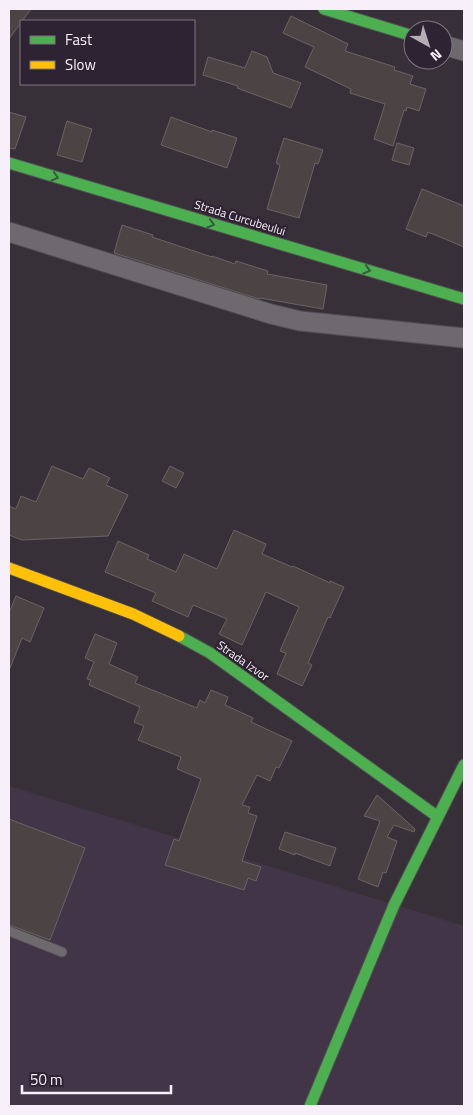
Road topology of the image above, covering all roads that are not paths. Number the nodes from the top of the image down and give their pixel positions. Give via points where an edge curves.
1 (324, 9) edge
2 (403, 33) edge
3 (9, 163) edge
4 (9, 232) edge
5 (464, 298) edge
6 (464, 338) edge
7 (9, 568) edge
8 (464, 765) edge
9 (438, 817) junction
10 (9, 931) edge
11 (62, 952) dead end
12 (310, 1106) edge

1 - 2 street
3 -> 5 street, Strada Curcubeului
4 - 6 street via 300,321
7 - 9 street, Strada Izvor via 133,614 210,654
8 - 9 street
9 - 12 street via 394,905
10 - 11 lane

